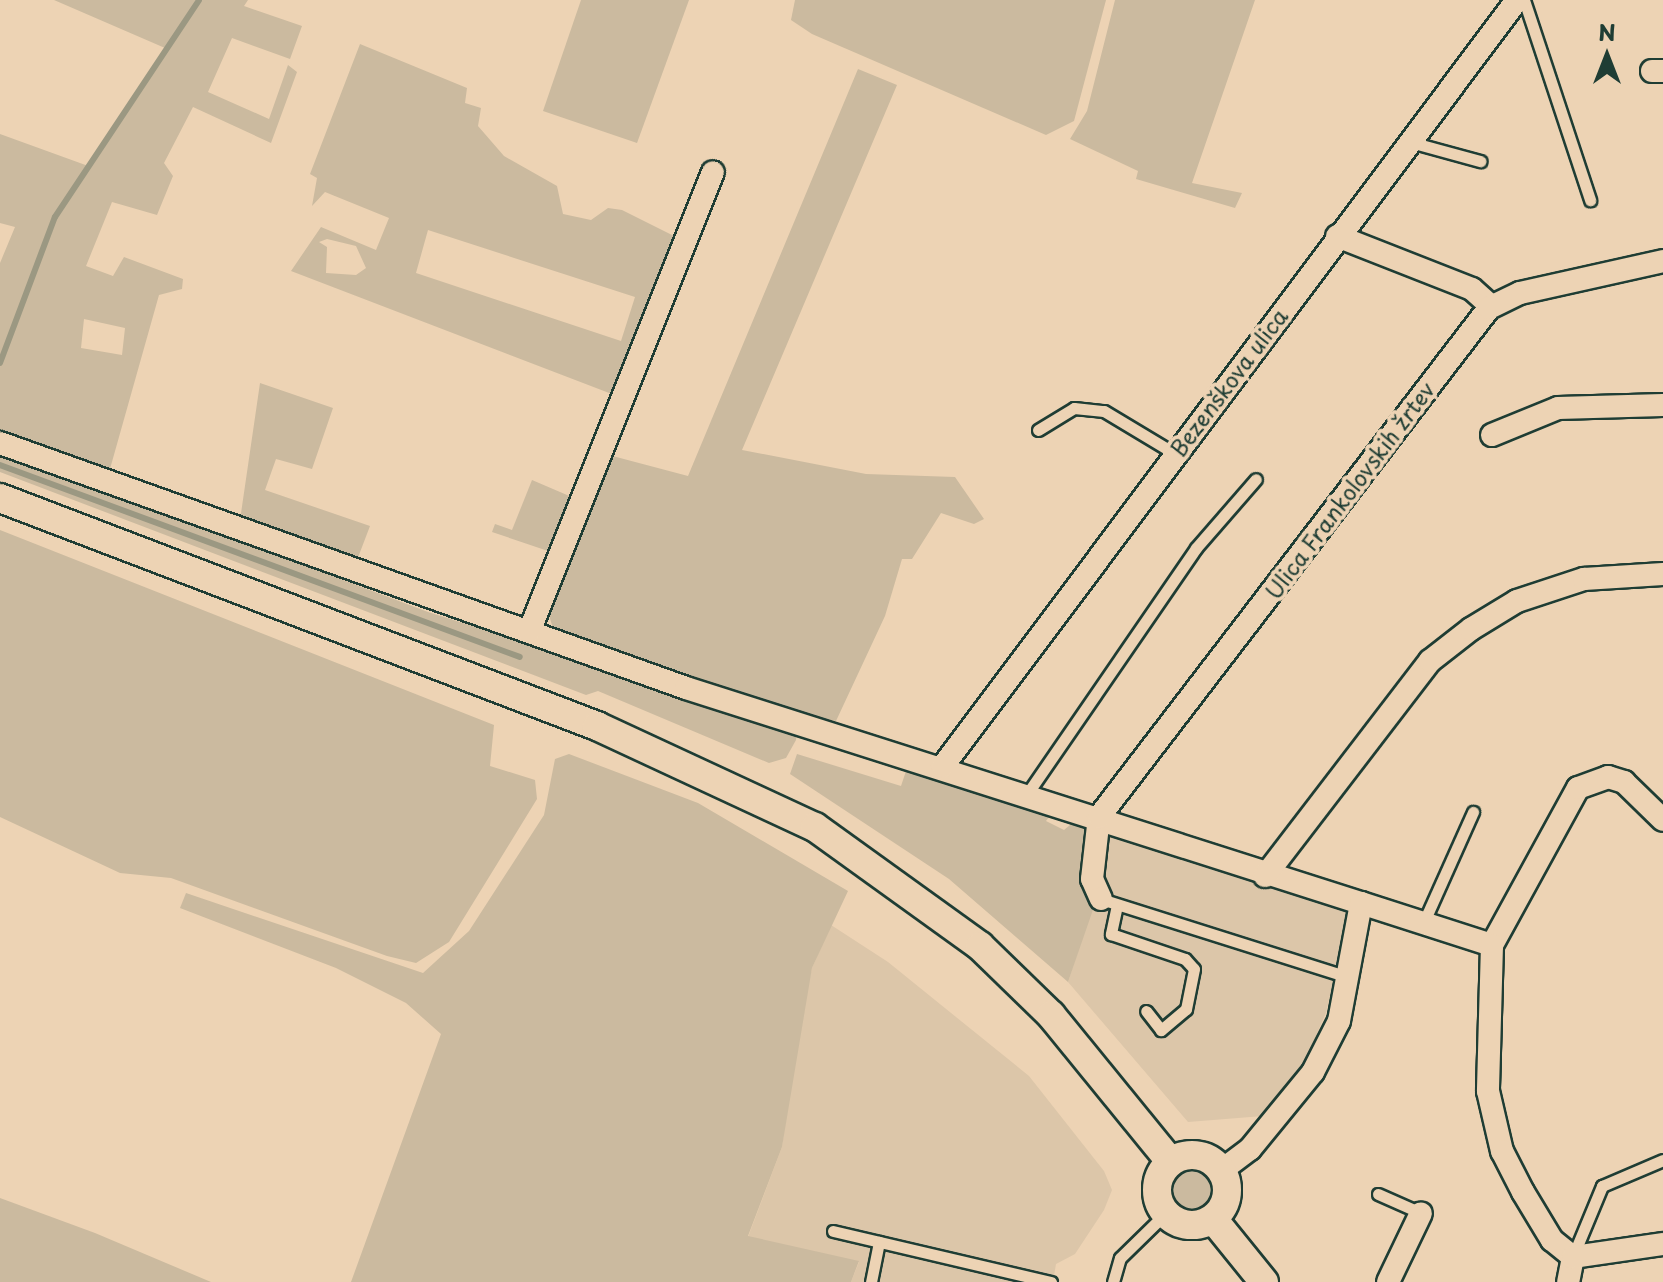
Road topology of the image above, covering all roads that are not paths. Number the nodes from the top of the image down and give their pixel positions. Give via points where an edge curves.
1 (1517, 0) edge
2 (1524, 0) edge
3 (1406, 141) junction
4 (1480, 161) dead end
5 (713, 172) dead end
6 (1590, 200) dead end
7 (1337, 236) junction
8 (1663, 261) edge
9 (1491, 306) junction
10 (1663, 405) edge
11 (1038, 430) dead end
12 (1492, 435) dead end
13 (0, 443) edge
14 (1174, 453) junction
15 (1256, 479) dead end
16 (0, 498) edge
17 (1663, 574) edge
18 (529, 632) junction
19 (943, 766) junction
20 (1027, 794) junction
21 (1473, 812) dead end
22 (1099, 817) junction
23 (1663, 820) edge
24 (1265, 876) junction
25 (1109, 902) junction
26 (1361, 903) junction
27 (1422, 927) junction
28 (1492, 945) junction
29 (1348, 977) junction
30 (1146, 1011) dead end
31 (1663, 1160) edge
32 (1170, 1161) junction
33 (1222, 1170) junction
34 (1378, 1194) dead end
35 (1166, 1213) junction
36 (1421, 1213) joint
37 (1213, 1219) junction
38 (833, 1231) dead end
39 (879, 1242) junction
40 (1663, 1244) edge
41 (1573, 1257) junction
42 (871, 1282) edge
43 (1051, 1282) edge
44 (1113, 1282) edge
45 (1264, 1282) edge
46 (1388, 1282) edge
47 (1568, 1282) edge

1 - 3 street, Bezenškova ulica
2 - 6 lane
3 - 4 lane
3 - 7 street, Bezenškova ulica
5 - 18 street
7 - 9 street via 1472,289
7 - 14 street, Bezenškova ulica
8 - 9 street
9 - 22 street, Ulica Frankolovskih žrtev
10 - 12 street via 1558,408
11 - 14 lane via 1074,408 1104,411
13 - 18 street
14 - 19 street, Bezenškova ulica
15 - 20 lane via 1196,548
16 - 32 street via 597,726 815,827 980,946 1051,1015
17 - 24 street via 1584,579 1517,601 1471,629 1430,661
18 - 19 street
19 - 20 street
20 - 22 street
21 - 27 lane
22 - 24 street
22 - 25 street via 1092,879
23 - 28 street via 1624,782 1608,777 1578,788
24 - 26 street
25 - 29 lane
25 - 30 lane via 1111,934 1185,959 1194,969 1186,1009 1161,1030
26 - 27 street
26 - 29 street
27 - 28 street
28 - 41 street via 1488,1091 1502,1151 1552,1240
29 - 33 street via 1339,1021 1313,1072 1250,1149
31 - 41 lane via 1602,1186
32 - 33 street via 1192,1154
32 - 35 street via 1158,1181
33 - 37 street via 1228,1191
34 - 36 lane
35 - 37 street via 1183,1224
35 - 44 lane via 1120,1258
36 - 46 street
37 - 45 street
38 - 39 lane
39 - 42 lane
39 - 43 lane
40 - 41 street
41 - 47 street

